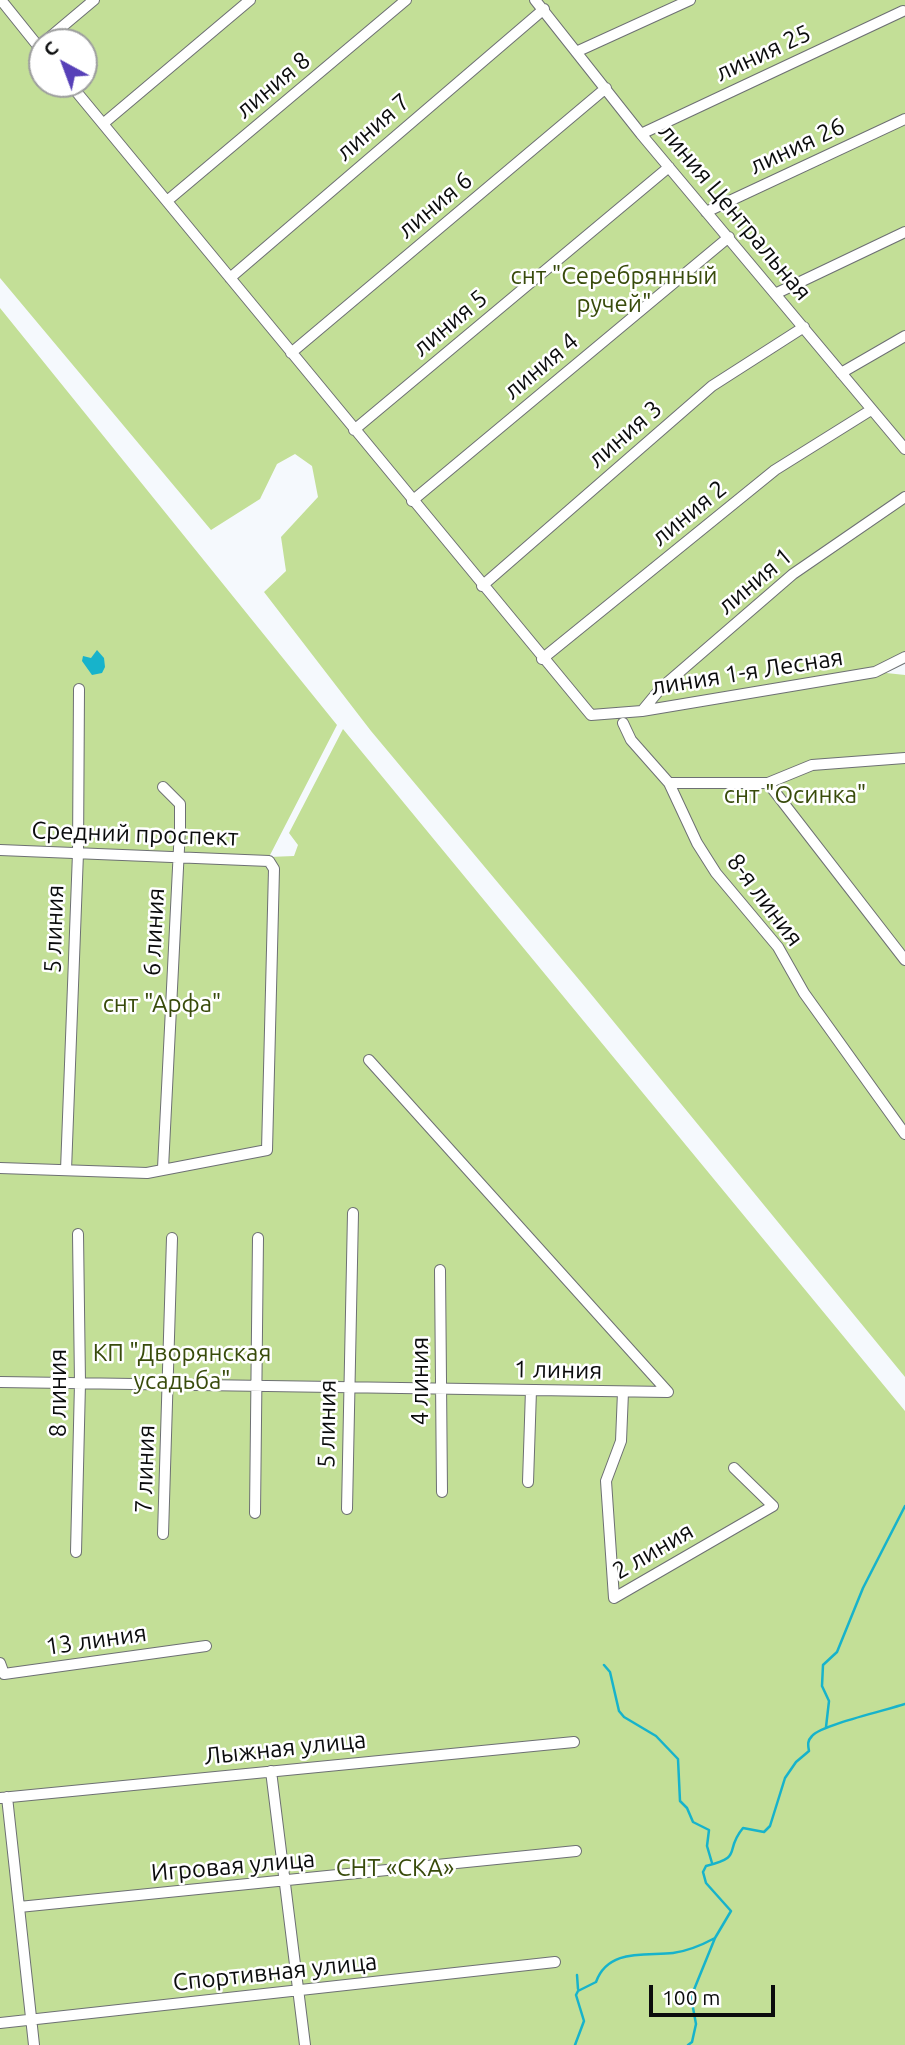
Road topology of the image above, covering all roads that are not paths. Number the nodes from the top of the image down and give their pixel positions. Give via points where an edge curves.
1 (1, 0) edge
2 (94, 0) edge
3 (250, 0) edge
4 (406, 0) edge
5 (535, 0) edge
6 (690, 0) edge
7 (898, 0) edge
8 (544, 9) junction
9 (904, 13) edge
10 (62, 28) edge
11 (28, 30) edge
12 (576, 52) junction
13 (606, 88) junction
14 (82, 98) edge
15 (905, 119) edge
16 (104, 123) junction
17 (641, 134) junction
18 (669, 167) junction
19 (167, 201) junction
20 (706, 212) junction
21 (905, 232) edge
22 (729, 237) junction
23 (229, 278) junction
24 (777, 293) junction
25 (804, 327) junction
26 (905, 336) edge
27 (291, 353) junction
28 (841, 373) junction
29 (871, 410) junction
30 (354, 430) junction
31 (905, 449) edge
32 (905, 497) edge
33 (412, 501) junction
34 (482, 586) junction
35 (905, 657) edge
36 (542, 659) junction
37 (79, 689) dead end
38 (642, 711) junction
39 (623, 723) dead end
40 (905, 758) edge
41 (669, 783) junction
42 (768, 783) junction
43 (163, 788) dead end
44 (0, 850) edge
45 (78, 853) junction
46 (178, 855) junction
47 (905, 960) edge
48 (369, 1060) dead end
49 (905, 1134) edge
50 (0, 1168) edge
51 (163, 1168) junction
52 (66, 1170) junction
53 (353, 1213) dead end
54 (78, 1234) dead end
55 (172, 1238) dead end
56 (258, 1238) dead end
57 (440, 1270) dead end
58 (0, 1382) edge
59 (80, 1383) junction
60 (169, 1384) junction
61 (257, 1386) junction
62 (349, 1387) junction
63 (440, 1388) junction
64 (531, 1390) junction
65 (623, 1392) junction
66 (734, 1468) dead end
67 (528, 1482) dead end
68 (442, 1492) dead end
69 (347, 1509) dead end
70 (255, 1513) dead end
71 (163, 1534) dead end
72 (76, 1552) dead end
73 (206, 1646) dead end
74 (0, 1663) edge
75 (574, 1742) dead end
76 (271, 1770) junction
77 (4, 1797) edge
78 (576, 1851) dead end
79 (283, 1882) junction
80 (19, 1907) junction
81 (555, 1962) dead end
82 (297, 1992) junction
83 (30, 2020) junction
84 (0, 2023) edge
85 (34, 2045) edge
86 (305, 2045) edge

1 - 11 street
2 - 10 street
3 - 16 street
4 - 19 street, линия 8
5 - 8 street, линия Центральная
6 - 12 street
7 - 9 street
8 - 12 street, линия Центральная
8 - 23 street, линия 7
9 - 17 street, линия 25
12 - 13 street, линия Центральная
13 - 17 street, линия Центральная
13 - 27 street, линия 6
14 - 16 street
15 - 20 street, линия 26
16 - 19 street
17 - 18 street, линия Центральная
18 - 20 street, линия Центральная
18 - 30 street, линия 5
19 - 23 street
20 - 22 street, линия Центральная
21 - 24 street
22 - 24 street, линия Центральная
22 - 33 street, линия 4
23 - 27 street
24 - 25 street, линия Центральная
25 - 28 street, линия Центральная
25 - 34 street, линия 3 via 712,386
26 - 28 street
27 - 30 street
28 - 29 street, линия Центральная
29 - 31 street, линия Центральная
29 - 36 street, линия 2 via 775,470
30 - 33 street
32 - 38 street, линия 1 via 793,574 661,688
33 - 34 street
34 - 36 street
35 - 38 street, линия 1-я Лесная via 875,672
36 - 38 street, линия 1-я Лесная via 591,715
37 - 45 street, 5 линия
39 - 41 street, 8-я линия via 631,740
40 - 42 street via 812,765
41 - 42 street
41 - 49 street, 8-я линия via 716,873 778,947 803,993
42 - 47 street
43 - 46 street, 6 линия via 180,804
44 - 45 street, Средний проспект
45 - 46 street, Средний проспект
45 - 52 street, 5 линия
46 - 51 street, 6 линия
46 - 51 street, Средний проспект via 269,861 274,869 267,1150
48 - 65 street, 1 линия via 668,1392
50 - 52 street
51 - 52 street via 147,1173
53 - 62 street, 5 линия
54 - 59 street, 8 линия
55 - 60 street, 7 линия
56 - 61 street
57 - 63 street, 4 линия
58 - 59 street, 1 линия
59 - 60 street, 1 линия
59 - 72 street, 8 линия
60 - 61 street, 1 линия
60 - 71 street, 7 линия
61 - 62 street, 1 линия
61 - 70 street
62 - 63 street, 1 линия
62 - 69 street, 5 линия
63 - 64 street, 1 линия
63 - 68 street, 4 линия
64 - 65 street, 1 линия
64 - 67 street
65 - 66 street, 2 линия via 621,1441 606,1481 614,1598 773,1506
73 - 74 street, 13 линия via 4,1674
75 - 76 street, Лыжная улица
76 - 77 street, Лыжная улица
76 - 79 street
77 - 80 street
78 - 79 street, Игровая улица
79 - 80 street, Игровая улица
79 - 82 street
80 - 83 street
81 - 82 street, Спортивная улица
82 - 83 street, Спортивная улица
82 - 86 street
83 - 84 street, Спортивная улица
83 - 85 street

